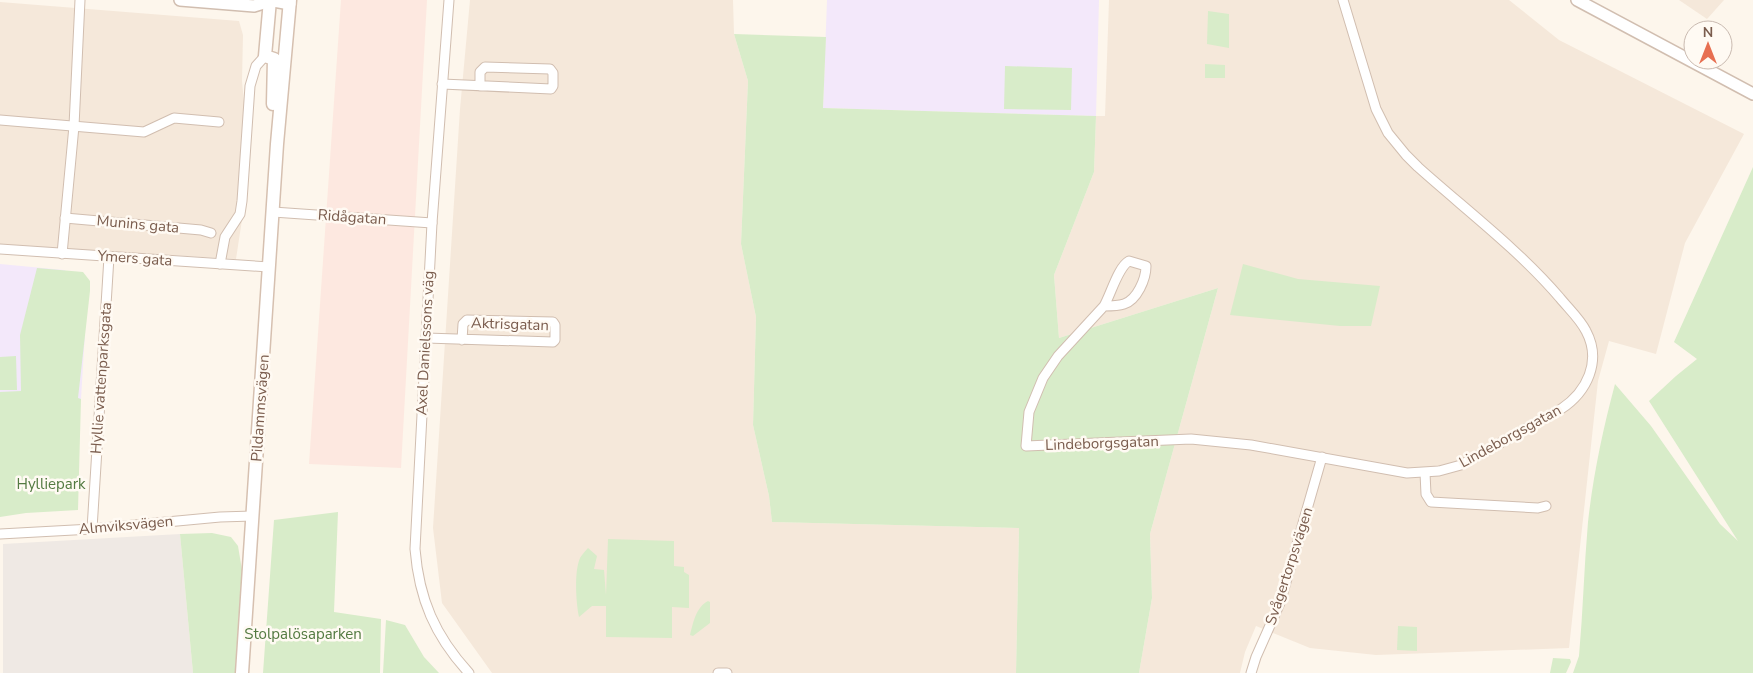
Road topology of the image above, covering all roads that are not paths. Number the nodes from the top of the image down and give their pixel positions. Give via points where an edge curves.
1 (80, 0) edge
2 (180, 0) edge
3 (269, 0) edge
4 (449, 0) edge
5 (1343, 0) edge
6 (1577, 0) edge
7 (290, 2) edge
8 (264, 56) junction
9 (442, 84) junction
10 (480, 86) junction
11 (1753, 94) edge
12 (0, 120) edge
13 (219, 122) dead end
14 (74, 126) junction
15 (277, 144) junction
16 (273, 212) junction
17 (65, 218) junction
18 (432, 223) junction
19 (211, 233) dead end
20 (0, 249) edge
21 (62, 254) junction
22 (109, 257) junction
23 (220, 264) junction
24 (269, 267) junction
25 (1104, 306) junction
26 (426, 338) junction
27 (462, 340) junction
28 (1322, 457) junction
29 (1425, 473) junction
30 (1546, 506) dead end
31 (253, 516) junction
32 (92, 529) junction
33 (0, 534) edge
34 (242, 673) edge
35 (469, 673) edge
36 (718, 673) edge
37 (727, 673) edge
38 (1252, 673) edge

1 - 14 street
2 - 3 street via 254,6
3 - 7 street
3 - 8 main road
4 - 9 street, Axel Danielssons väg
5 - 29 street, Lindeborgsgatan via 1374,103 1388,133 1412,161 1503,240 1551,287 1581,322 1593,352 1592,369 1585,386 1571,403 1461,465
6 - 11 street
7 - 15 main road, Pildammsvägen
8 - 15 main road, Pildammsvägen via 274,59
8 - 23 street via 256,66 250,86 240,214 225,237
9 - 10 street
9 - 18 street, Axel Danielssons väg
10 - 10 street via 551,89 554,73 550,69 485,68 480,72
12 - 14 street
13 - 14 street via 174,118 144,132
14 - 17 street
15 - 16 main road, Pildammsvägen
16 - 18 street, Ridågatan
16 - 24 main road, Pildammsvägen
17 - 19 street, Munins gata
17 - 21 street
18 - 26 street, Axel Danielssons väg
20 - 21 street, Ymers gata
21 - 22 street, Ymers gata
22 - 23 street, Ymers gata
22 - 32 street, Hyllie vattenparksgata
23 - 24 street, Ymers gata
24 - 31 main road, Pildammsvägen
25 - 25 street, Lindeborgsgatan via 1124,305 1133,299 1146,274 1146,266 1129,261 1124,264
25 - 28 street, Lindeborgsgatan via 1058,356 1043,378 1029,412 1026,446 1191,439 1251,444
26 - 27 street, Aktrisgatan
26 - 35 street, Axel Danielssons väg via 415,516 416,562 426,606 436,629
27 - 27 street, Aktrisgatan via 553,342 556,325 553,322 467,320 463,324
28 - 29 street, Lindeborgsgatan via 1407,473
28 - 38 street, Svågertorpsvägen via 1280,603
29 - 30 street via 1426,494 1432,502
31 - 32 street, Almviksvägen via 220,516
31 - 34 main road, Pildammsvägen
32 - 33 street, Almviksvägen
36 - 37 street

